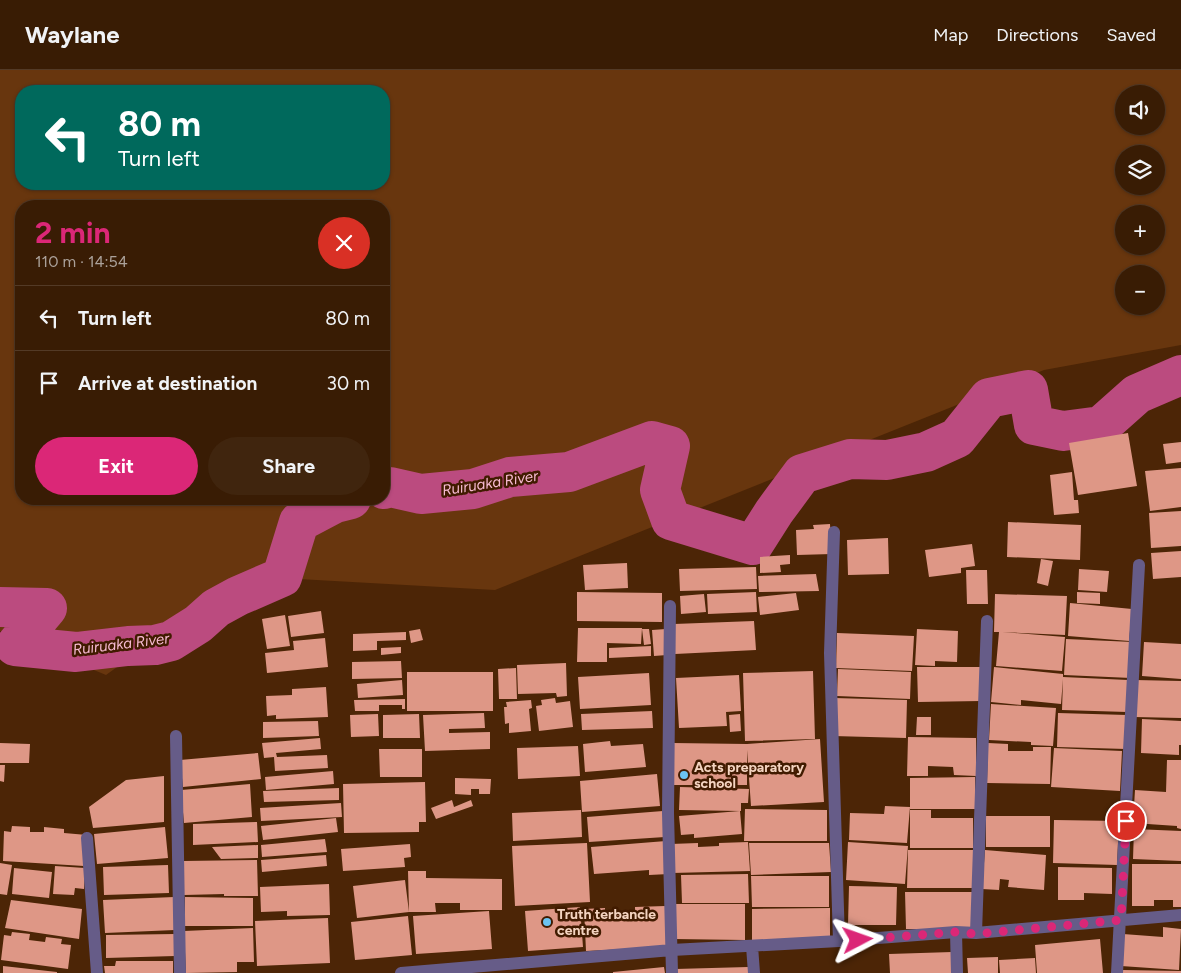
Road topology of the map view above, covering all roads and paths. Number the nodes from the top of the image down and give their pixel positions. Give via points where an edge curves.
1 (834, 532) dead end
2 (1139, 565) dead end
3 (670, 606) dead end
4 (987, 621) dead end
5 (176, 736) dead end
6 (87, 838) dead end
7 (1181, 915) edge
8 (1121, 920) junction
9 (956, 932) junction
10 (976, 934) junction
11 (839, 941) junction
12 (752, 946) junction
13 (672, 950) junction
14 (506, 968) edge
15 (97, 973) edge
16 (180, 973) edge
17 (401, 973) edge
18 (672, 973) edge
19 (754, 973) edge
20 (957, 973) edge
21 (1117, 973) edge

1 - 11 street via 830,653
2 - 8 street
3 - 13 street via 668,813
4 - 10 street
5 - 16 street
6 - 15 street
7 - 8 street
8 - 10 street
8 - 21 street
9 - 10 street
9 - 11 street
9 - 20 street
11 - 12 street
12 - 13 street
12 - 19 street
13 - 14 street
13 - 18 street
14 - 17 street

